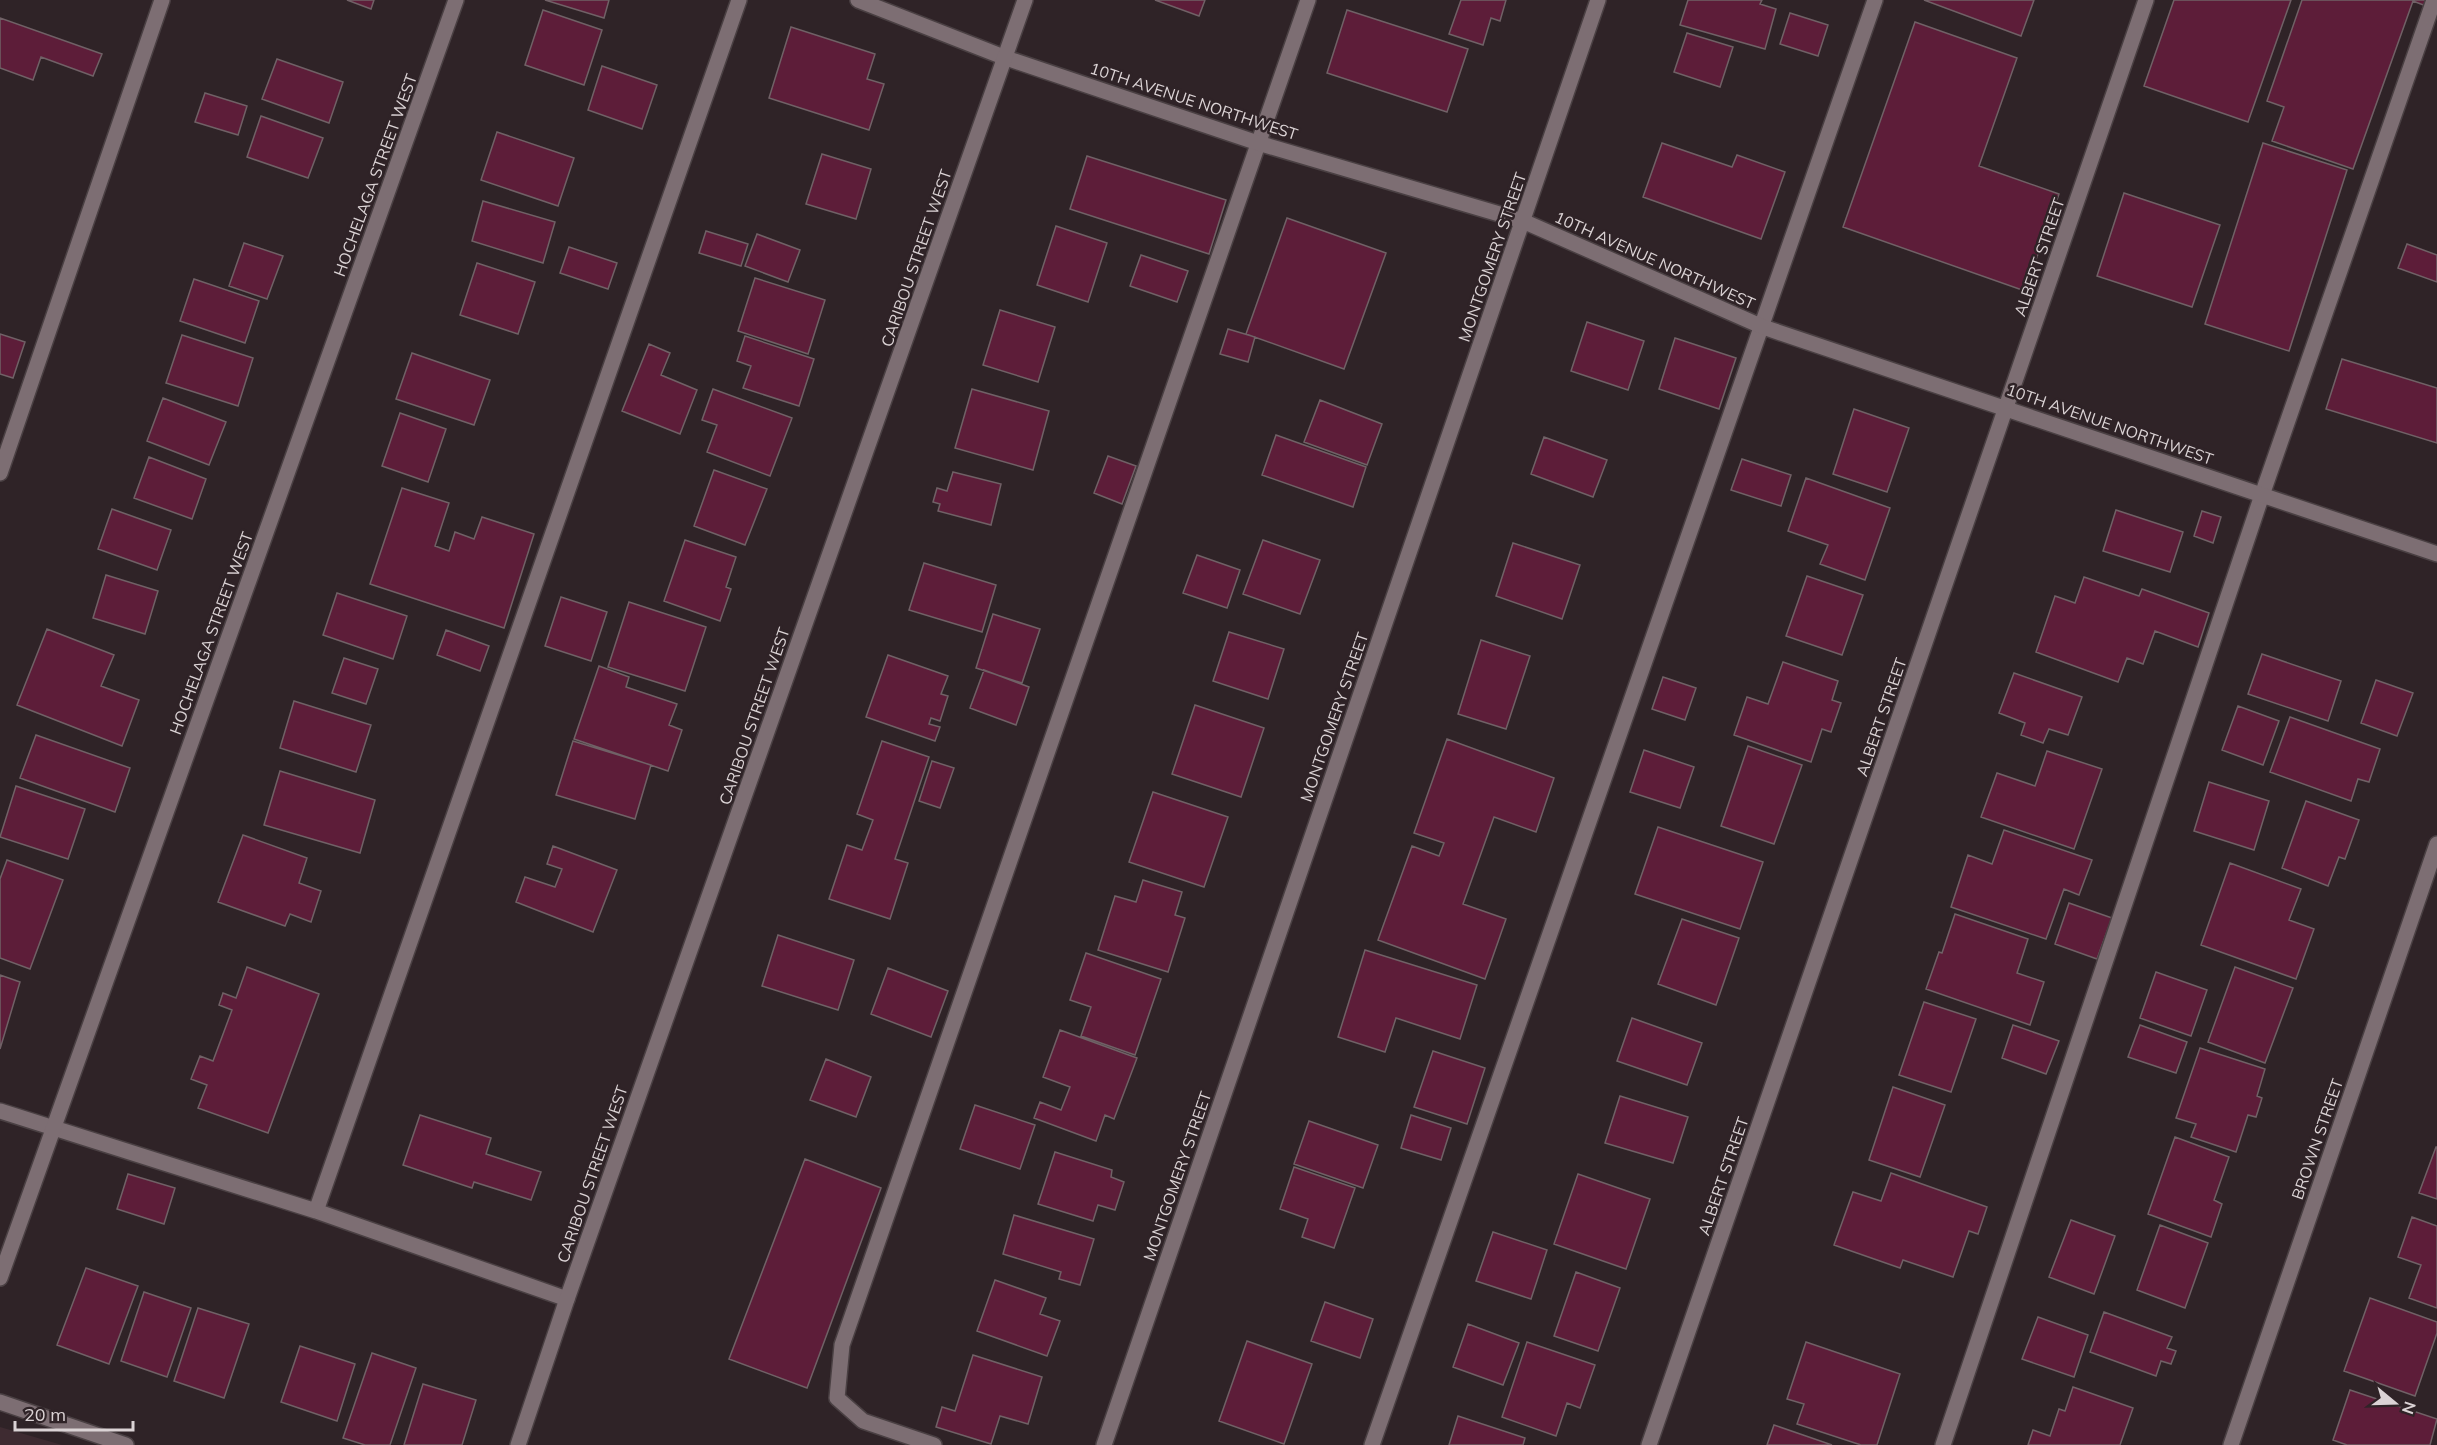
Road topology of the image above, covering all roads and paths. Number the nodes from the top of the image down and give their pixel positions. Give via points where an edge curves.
1 (162, 0) edge
2 (456, 0) edge
3 (740, 0) edge
4 (858, 0) edge
5 (1025, 0) edge
6 (1308, 0) edge
7 (1599, 0) edge
8 (1875, 0) edge
9 (2146, 0) edge
10 (2434, 0) edge
11 (1006, 58) junction
12 (1258, 143) junction
13 (1523, 221) junction
14 (1763, 327) junction
15 (2007, 408) junction
16 (0, 473) edge
17 (2262, 495) junction
18 (2437, 554) edge
19 (2437, 844) edge
20 (0, 1111) edge
21 (53, 1127) junction
22 (316, 1211) junction
23 (0, 1278) edge
24 (567, 1299) junction
25 (0, 1402) edge
26 (126, 1445) edge
27 (518, 1445) edge
28 (934, 1445) edge
29 (1104, 1445) edge
30 (1371, 1445) edge
31 (1649, 1445) edge
32 (1943, 1445) edge
33 (2231, 1445) edge

1 - 16 street
2 - 21 street, HOCHELAGA STREET WEST
3 - 22 street
4 - 11 street, 10TH AVENUE NORTHWEST
5 - 11 street, CARIBOU STREET WEST
6 - 12 street
7 - 13 street, MONTGOMERY STREET
8 - 14 street
9 - 15 street, ALBERT STREET
10 - 17 street
11 - 12 street, 10TH AVENUE NORTHWEST
11 - 24 street, CARIBOU STREET WEST
12 - 13 street, 10TH AVENUE NORTHWEST
12 - 28 street via 842,1345 837,1398 863,1421
13 - 14 street, 10TH AVENUE NORTHWEST
13 - 29 street, MONTGOMERY STREET
14 - 15 street, 10TH AVENUE NORTHWEST
14 - 30 street
15 - 17 street, 10TH AVENUE NORTHWEST
15 - 31 street, ALBERT STREET
17 - 18 street, 10TH AVENUE NORTHWEST
17 - 32 street
19 - 33 street, BROWN STREET
20 - 21 street
21 - 22 street
21 - 23 street, HOCHELAGA STREET WEST
22 - 24 street
24 - 27 street, CARIBOU STREET WEST
25 - 26 street

